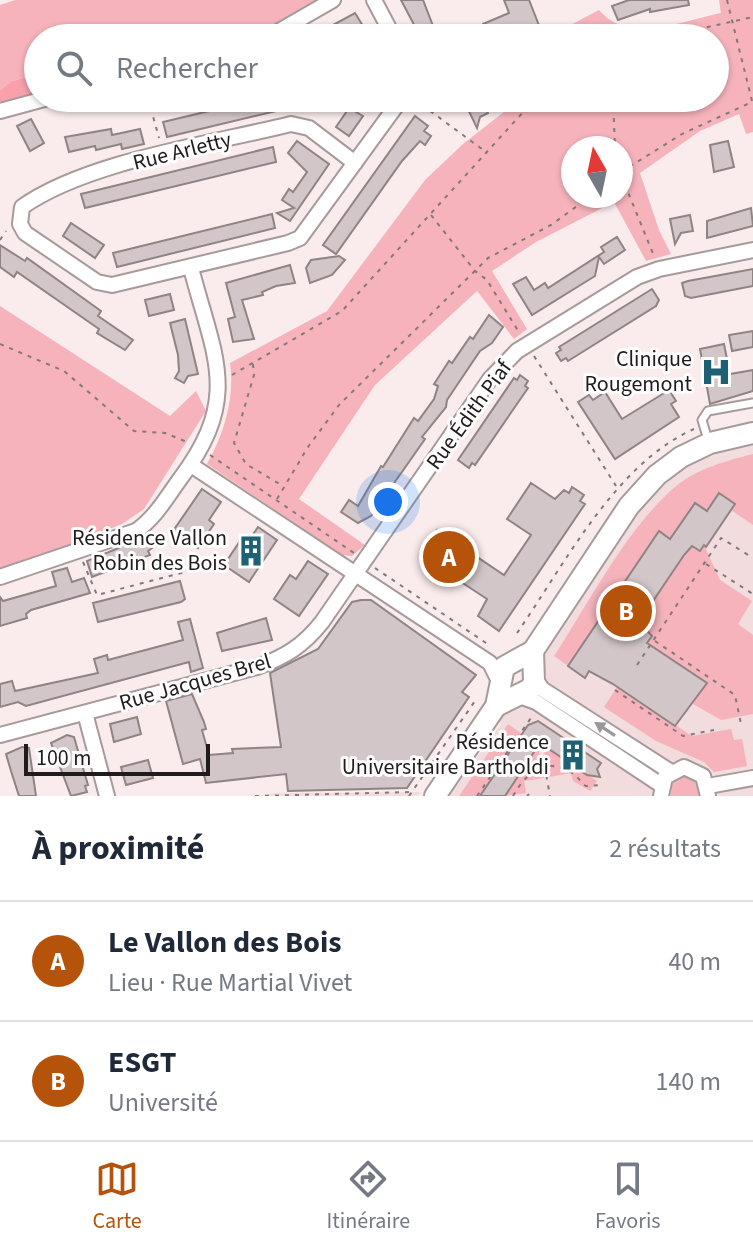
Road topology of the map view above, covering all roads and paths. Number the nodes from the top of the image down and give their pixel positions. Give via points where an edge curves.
1 (333, 0) edge
2 (374, 0) edge
3 (727, 0) edge
4 (753, 17) edge
5 (732, 22) junction
6 (291, 24) edge
7 (387, 24) edge
8 (723, 24) edge
9 (752, 96) edge
10 (24, 104) edge
11 (753, 104) edge
12 (0, 111) edge
13 (152, 112) edge
14 (392, 112) edge
15 (432, 112) edge
16 (523, 112) edge
17 (614, 112) edge
18 (615, 136) edge
19 (486, 152) junction
20 (163, 155) junction
21 (355, 163) junction
22 (633, 165) edge
23 (633, 203) edge
24 (574, 208) edge
25 (430, 214) junction
26 (753, 250) edge
27 (191, 268) junction
28 (659, 269) junction
29 (475, 271) junction
30 (0, 344) edge
31 (527, 344) junction
32 (253, 363) junction
33 (219, 382) junction
34 (753, 403) edge
35 (753, 433) edge
36 (710, 443) junction
37 (200, 448) junction
38 (191, 465) junction
39 (284, 486) junction
40 (276, 500) junction
41 (80, 553) junction
42 (753, 558) edge
43 (363, 559) junction
44 (705, 563) junction
45 (185, 572) dead end
46 (353, 573) junction
47 (0, 577) edge
48 (753, 594) edge
49 (517, 633) dead end
50 (654, 640) junction
51 (637, 665) dead end
52 (511, 675) junction
53 (615, 690) dead end
54 (475, 701) dead end
55 (540, 705) junction
56 (85, 713) junction
57 (741, 724) dead end
58 (714, 730) dead end
59 (0, 735) edge
60 (541, 746) dead end
61 (545, 767) junction
62 (671, 772) junction
63 (753, 778) edge
64 (601, 785) dead end
65 (661, 790) edge
66 (708, 791) edge
67 (412, 792) junction
68 (107, 796) edge
69 (255, 796) edge
70 (409, 796) edge
71 (435, 796) edge
72 (477, 796) edge
73 (513, 796) edge
74 (550, 796) edge

1 - 6 street
2 - 7 street
3 - 5 path
4 - 5 path
5 - 8 path
5 - 9 path
9 - 11 path
10 - 12 street
11 - 22 path via 682,134
13 - 20 path
14 - 21 street
15 - 19 path
16 - 19 path
17 - 18 path
19 - 25 path
20 - 21 street, Rue Arletty via 291,124 309,128
20 - 27 street, Rue Arletty via 51,188 22,207 20,224 25,233 103,285
21 - 27 street via 300,238
23 - 28 path
24 - 29 path via 494,254
25 - 29 path
25 - 32 path via 342,311
26 - 28 street, Rue Édith Piaf
27 - 33 street
28 - 31 street, Rue Édith Piaf via 623,284
29 - 31 path via 487,280
29 - 39 path via 339,405
30 - 37 path via 64,371 134,431 165,433
31 - 43 street, Rue Édith Piaf via 490,379
31 - 49 path via 618,487
32 - 33 path
32 - 39 path via 234,443 246,464
33 - 37 street via 215,421
34 - 36 lane via 708,411 702,420
35 - 36 street
36 - 52 street via 668,466 641,491
37 - 38 street
37 - 40 path
38 - 41 street via 147,523
38 - 46 street
39 - 40 path
40 - 43 path
41 - 45 path via 97,595
41 - 47 street
42 - 44 path via 721,538
43 - 46 street, Rue Édith Piaf
43 - 52 path
44 - 48 path
44 - 50 path
46 - 52 street
46 - 56 street, Rue Jacques Brel via 322,622 287,656
50 - 51 path
50 - 57 path via 735,695
52 - 55 street
62 -> 52 street via 542,689
52 - 71 street
53 - 58 path via 683,736
54 - 67 path
55 - 65 street
55 - 72 path
56 - 59 street, Rue Jacques Brel
56 - 68 street
60 - 61 path
61 - 64 path via 567,770 586,786
61 - 73 path via 530,772
61 - 74 path
62 - 65 street
62 - 66 street via 692,768
63 - 66 street
67 - 69 path
67 - 70 path

